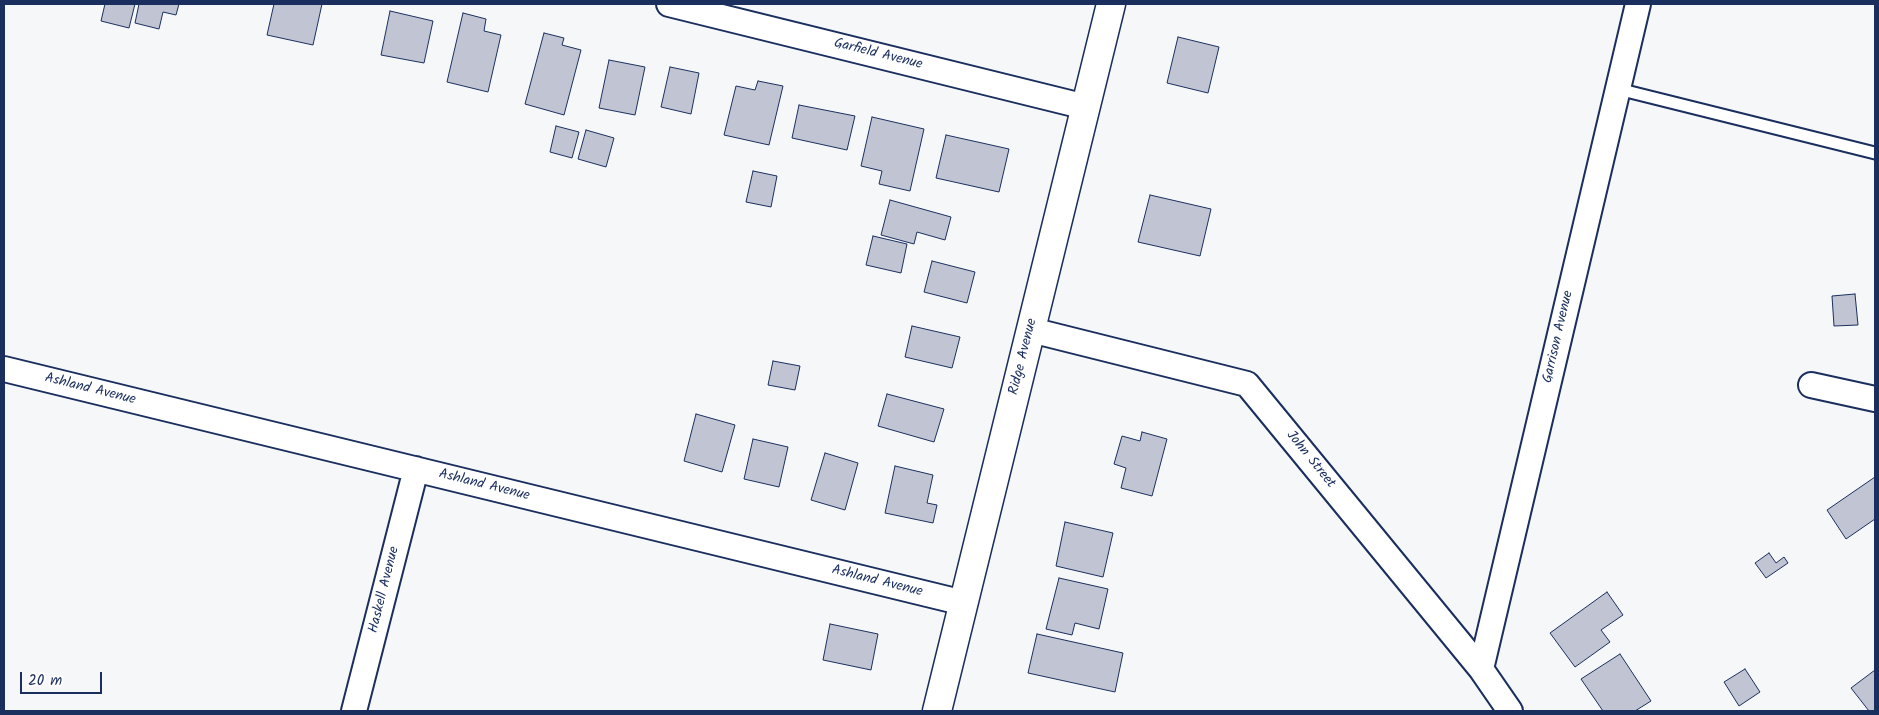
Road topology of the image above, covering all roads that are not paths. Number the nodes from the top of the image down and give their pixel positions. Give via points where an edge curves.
1 (669, 4) edge
2 (1111, 4) edge
3 (1638, 4) edge
4 (1618, 89) junction
5 (1086, 107) junction
6 (1875, 153) edge
7 (1031, 330) junction
8 (4, 369) edge
9 (1811, 384) dead end
10 (1875, 399) edge
11 (416, 469) junction
12 (964, 603) junction
13 (1481, 670) junction
14 (354, 711) edge
15 (938, 711) edge
16 (1510, 711) edge

1 - 5 street, Garfield Avenue
2 - 5 street, Ridge Avenue
3 - 4 street, Garrison Avenue
4 - 6 lane
4 - 13 street, Garrison Avenue
5 - 7 street, Ridge Avenue
7 - 12 street, Ridge Avenue
7 - 13 street, John Street via 1247,384
8 - 11 street, Ashland Avenue
9 - 10 street
11 - 12 street, Ashland Avenue
11 - 14 street, Haskell Avenue
12 - 15 street, Ridge Avenue
13 - 16 street, John Street

